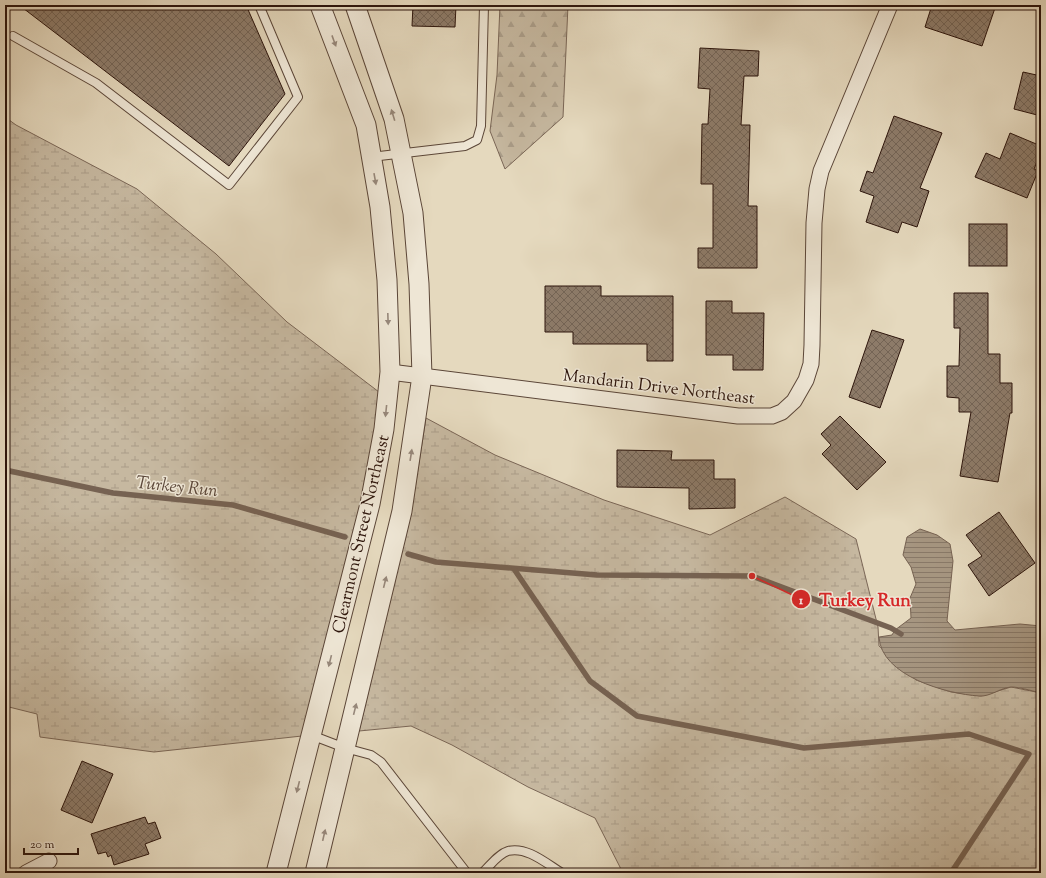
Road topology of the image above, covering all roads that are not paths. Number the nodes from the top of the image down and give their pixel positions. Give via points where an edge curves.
1 (259, 5) edge
2 (320, 5) edge
3 (355, 5) edge
4 (484, 5) edge
5 (890, 5) edge
6 (13, 36) dead end
7 (401, 153) junction
8 (371, 157) junction
9 (390, 372) junction
10 (422, 376) junction
11 (311, 735) junction
12 (345, 748) junction
13 (49, 861) dead end
14 (26, 873) edge
15 (276, 873) edge
16 (315, 873) edge
17 (467, 873) edge
18 (482, 873) edge
19 (562, 873) edge

1 - 6 lane via 298,98 229,185 96,83
2 -> 8 street, Clearmont Street Northeast via 366,125
7 -> 3 street, Clearmont Street Northeast via 394,118
4 - 7 lane via 481,126 477,140 465,146
5 - 10 street, Mandarin Drive Northeast via 821,171 814,223 811,364 802,390 788,408 772,416 738,416
7 - 8 lane
7 - 10 street, Clearmont Street Northeast via 413,213 419,284
8 -> 9 street, Clearmont Street Northeast via 380,207 387,280
9 - 10 street, Mandarin Drive Northeast
9 -> 11 street, Clearmont Street Northeast via 384,429 370,504
12 -> 10 street, Clearmont Street Northeast via 402,511
11 - 12 lane
11 -> 15 street, Clearmont Street Northeast
16 -> 12 street, Clearmont Street Northeast
12 - 17 lane via 371,755 381,762
13 - 14 street
18 - 19 lane via 509,851 522,851

